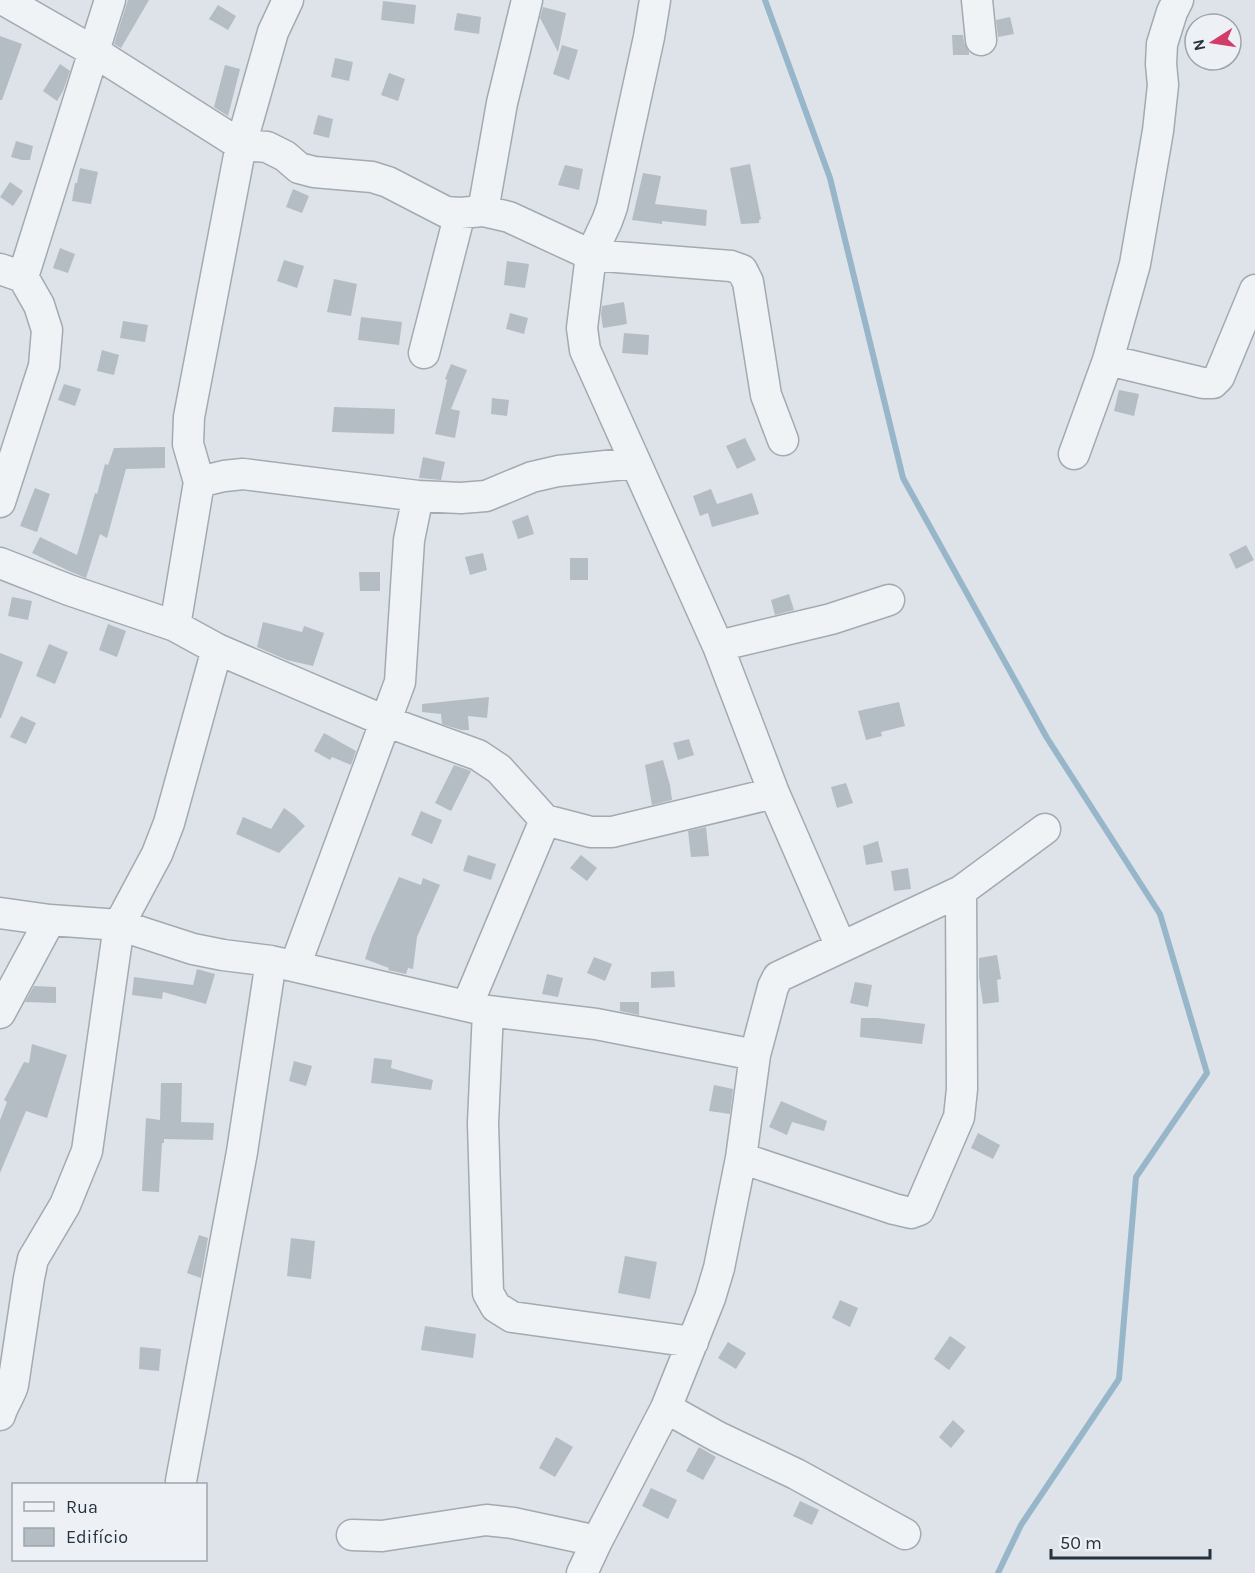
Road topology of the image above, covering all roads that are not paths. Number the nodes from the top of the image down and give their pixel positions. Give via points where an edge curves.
1 (4, 0) edge
2 (110, 0) edge
3 (288, 0) edge
4 (527, 0) edge
5 (656, 0) edge
6 (976, 0) edge
7 (1178, 0) edge
8 (981, 40) dead end
9 (93, 51) junction
10 (241, 145) junction
11 (472, 212) junction
12 (591, 255) junction
13 (11, 273) edge
14 (1255, 290) edge
15 (424, 353) dead end
16 (1108, 360) junction
17 (783, 440) dead end
18 (1074, 454) dead end
19 (635, 463) junction
20 (200, 482) junction
21 (418, 496) junction
22 (0, 502) edge
23 (0, 563) edge
24 (889, 600) dead end
25 (175, 626) junction
26 (718, 646) junction
27 (217, 649) junction
28 (385, 721) junction
29 (774, 793) junction
30 (545, 820) junction
31 (1045, 829) dead end
32 (961, 891) junction
33 (0, 914) edge
34 (50, 920) junction
35 (119, 925) junction
36 (841, 947) junction
37 (283, 963) junction
38 (477, 1008) junction
39 (0, 1013) edge
40 (755, 1055) junction
41 (741, 1158) junction
42 (693, 1342) junction
43 (666, 1408) junction
44 (1, 1409) edge
45 (181, 1482) dead end
46 (905, 1534) dead end
47 (352, 1535) dead end
48 (597, 1541) junction
49 (582, 1573) edge

1 - 9 street
2 - 9 street
3 - 10 street via 273,32
4 - 11 street
5 - 12 street via 612,207
6 - 8 street
7 - 16 street via 1162,45 1158,132 1135,264
9 - 10 street
9 - 13 street
10 - 11 street via 267,147 299,168 314,172 388,182 446,212
10 - 20 street via 189,417 188,444
11 - 12 street via 509,217
11 - 15 street
12 - 17 street via 742,270 748,282 766,395
12 - 19 street via 582,328 585,350
13 - 22 street via 39,304 47,330 44,366
14 - 16 street via 1213,383
16 - 18 street
19 - 21 street via 558,471 486,496
19 - 26 street
20 - 21 street via 243,474
20 - 25 street
21 - 28 street via 409,540 400,682
23 - 25 street
24 - 26 street via 831,619
25 - 27 street
26 - 29 street
27 - 28 street
27 - 35 street via 169,823
28 - 30 street via 478,755 499,769
28 - 37 street
29 - 30 street via 612,832 591,832
29 - 36 street
30 - 38 street
31 - 32 street
32 - 36 street
32 - 41 street via 959,1117 920,1210 911,1213 894,1209
33 - 34 street
34 - 35 street
34 - 39 street
35 - 37 street via 223,956
35 - 44 street via 87,1151 65,1205 33,1259 13,1385
36 - 40 street via 778,977
37 - 38 street
37 - 45 street
38 - 40 street via 596,1024
38 - 42 street via 488,1293 496,1308 512,1317
40 - 41 street
41 - 42 street via 719,1268
42 - 43 street
43 - 46 street
43 - 48 street
47 - 48 street via 382,1536 486,1520 513,1522
48 - 49 street

